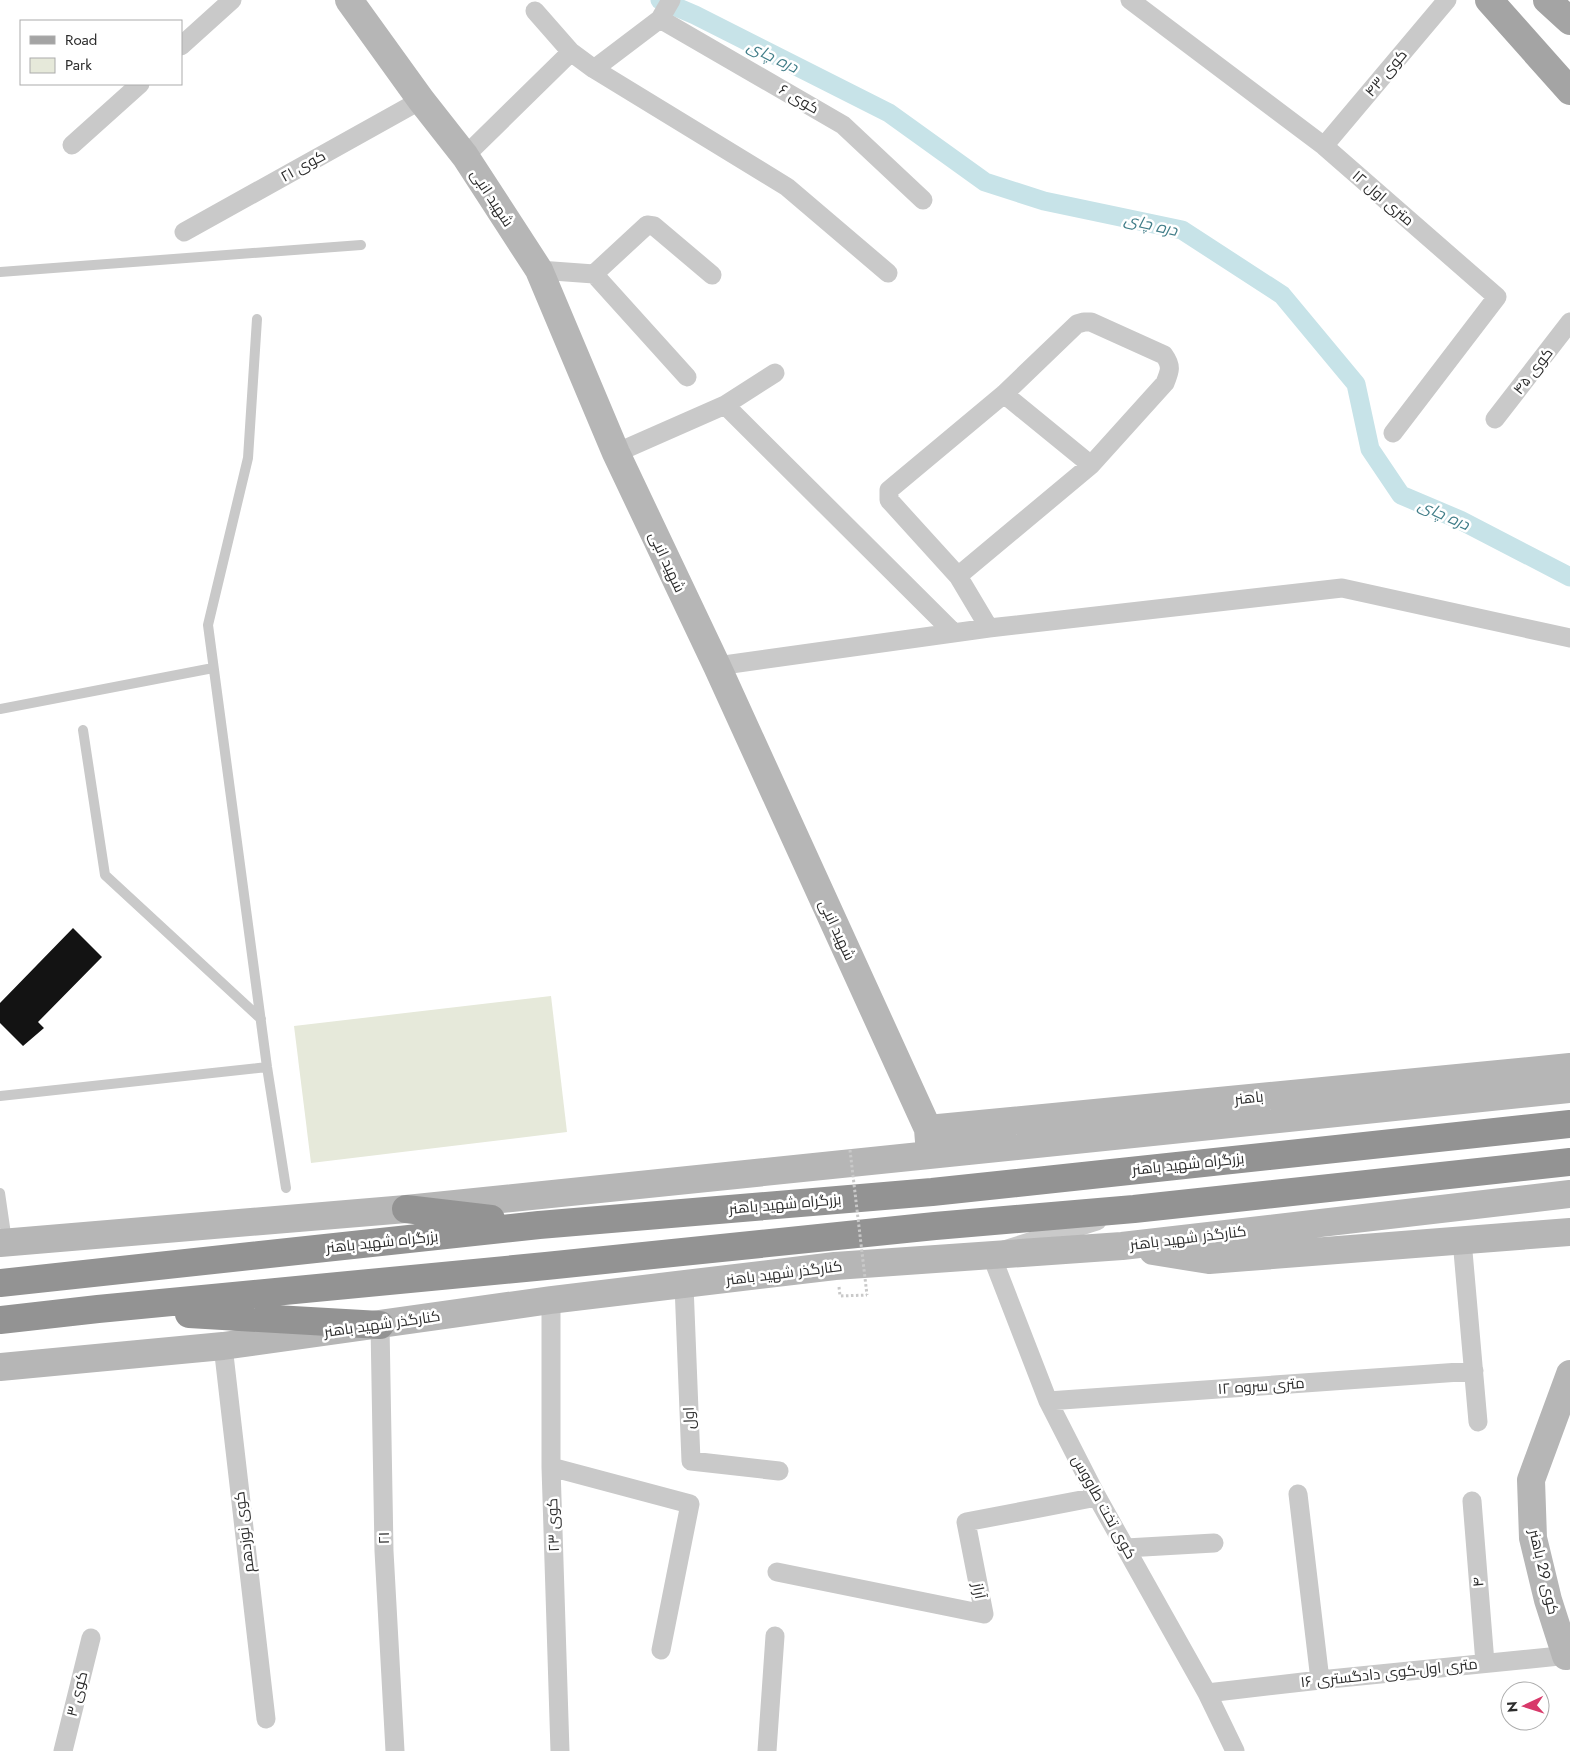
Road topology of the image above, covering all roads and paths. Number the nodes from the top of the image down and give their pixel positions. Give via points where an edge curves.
1 (232, 0) edge
2 (349, 0) edge
3 (671, 0) edge
4 (1130, 0) edge
5 (1447, 0) edge
6 (1489, 0) edge
7 (1547, 0) edge
8 (535, 11) dead end
9 (660, 19) junction
10 (1570, 21) edge
11 (182, 45) edge
12 (571, 52) junction
13 (594, 68) junction
14 (139, 85) edge
15 (1570, 91) edge
16 (421, 100) junction
17 (72, 145) dead end
18 (1324, 146) junction
19 (465, 156) junction
20 (923, 200) dead end
21 (184, 232) dead end
22 (361, 245) dead end
23 (539, 270) junction
24 (0, 272) edge
25 (594, 274) junction
26 (888, 274) dead end
27 (712, 275) dead end
28 (257, 319) dead end
29 (1570, 322) edge
30 (775, 373) dead end
31 (687, 377) dead end
32 (1004, 394) junction
33 (726, 405) junction
34 (1495, 419) dead end
35 (1394, 433) dead end
36 (616, 453) junction
37 (1091, 466) junction
38 (958, 576) junction
39 (989, 628) junction
40 (954, 633) junction
41 (1570, 638) edge
42 (716, 666) junction
43 (213, 668) junction
44 (0, 709) edge
45 (83, 730) dead end
46 (261, 1019) junction
47 (268, 1067) junction
48 (1570, 1067) edge
49 (1570, 1089) edge
50 (0, 1096) edge
51 (1570, 1124) edge
52 (929, 1142) junction
53 (850, 1150) dead end
54 (1570, 1162) edge
55 (286, 1188) dead end
56 (0, 1193) edge
57 (1570, 1194) edge
58 (406, 1209) junction
59 (1134, 1209) junction
60 (540, 1225) junction
61 (1570, 1232) edge
62 (1462, 1240) junction
63 (4, 1243) edge
64 (1122, 1246) junction
65 (991, 1254) junction
66 (5, 1282) edge
67 (684, 1285) junction
68 (840, 1296) dead end
69 (551, 1300) junction
70 (98, 1308) junction
71 (8, 1319) edge
72 (380, 1325) junction
73 (223, 1346) junction
74 (0, 1367) edge
75 (1474, 1371) junction
76 (1570, 1374) edge
77 (1048, 1401) junction
78 (1478, 1422) dead end
79 (551, 1467) junction
80 (779, 1471) dead end
81 (1298, 1494) dead end
82 (1097, 1497) junction
83 (1472, 1501) dead end
84 (1214, 1543) dead end
85 (1126, 1548) junction
86 (777, 1572) dead end
87 (775, 1636) dead end
88 (91, 1638) dead end
89 (661, 1650) dead end
90 (1568, 1656) edge
91 (1485, 1663) junction
92 (1320, 1680) junction
93 (1208, 1693) junction
94 (266, 1719) dead end
95 (63, 1751) edge
96 (395, 1751) edge
97 (560, 1751) edge
98 (767, 1751) edge
99 (1235, 1751) edge

1 - 11 street
2 - 16 main road, شهید انبی
3 - 9 street
4 - 18 street, ۱۲ متری اول
5 - 18 street, کوی ۴۳
6 - 15 main road
7 - 10 main road
8 - 12 street
9 - 13 street
9 - 20 street, کوی ۶ via 843,125
12 - 13 street
12 - 19 street
13 - 26 street via 788,187
14 - 17 street
16 - 19 main road, شهید انبی
16 - 21 street, کوی ۲۱
18 - 35 street, ۱۲ متری اول via 1496,297
19 - 23 main road, شهید انبی
22 - 24 lane
23 - 25 street
23 - 36 main road, شهید انبی
25 - 27 street via 647,225 654,226
25 - 31 street
28 - 43 lane via 248,458 208,625
29 - 34 street, کوی ۴۵
30 - 33 street
32 - 37 street
32 - 37 street via 1077,324 1084,322 1091,322 1164,355 1171,371 1165,383
32 - 38 street via 889,490 889,500
33 - 36 street
33 - 40 street
36 - 42 main road, شهید انبی
37 - 38 street
38 - 39 street
39 - 40 street
39 - 41 street via 1342,588
40 - 42 street
42 - 52 main road, شهید انبی
43 - 44 lane
43 - 46 lane
45 - 46 lane via 105,875
46 - 47 lane
47 - 50 lane
47 - 55 lane
48 - 52 main road, باهنر
49 - 52 main road
51 - 60 highway, بزرگراه شهید باهنر via 932,1192
52 - 58 main road
53 - 68 path, bridge via 867,1295
54 - 59 highway
56 - 63 lane
57 - 64 main road, کنارگذر شهید باهنر
58 - 60 highway
58 - 63 main road
59 - 65 street
59 - 70 highway
60 - 66 highway, بزرگراه شهید باهنر
61 - 62 main road
62 - 64 main road via 1209,1260
62 - 75 street
64 - 65 main road, کنارگذر شهید باهنر
65 - 67 main road, کنارگذر شهید باهنر via 835,1266
65 - 77 street, کوی تخت طاووس
66 - 71 highway
67 - 69 main road, کنارگذر شهید باهنر
67 - 80 street, اول via 691,1461
69 - 72 main road, کنارگذر شهید باهنر
69 - 79 street, کوی ۲۳
70 - 71 highway
70 - 72 highway
72 - 73 main road, کنارگذر شهید باهنر
72 - 96 street, ۲۱ via 384,1551
73 - 74 main road, کنارگذر شهید باهنر
73 - 94 street, کوی نوزدهم
75 - 77 street, ۱۲ متری سروه
75 - 78 street
76 - 90 main road, کوی 29 باهنر via 1531,1480 1533,1538 1548,1600
77 - 82 street, کوی تخت طاووس
79 - 89 street via 690,1504
79 - 97 street, کوی ۲۳
81 - 92 street
82 - 85 street, کوی تخت طاووس
82 - 86 street, آراز via 966,1522 984,1614
83 - 91 street, ۴
84 - 85 street
85 - 93 street, کوی تخت طاووس
87 - 98 street
88 - 95 street, کوی ۳
90 - 91 street, ۱۶ متری اول-کوی دادگستری
91 - 92 street, ۱۶ متری اول-کوی دادگستری
92 - 93 street, ۱۶ متری اول-کوی دادگستری
93 - 99 street, کوی تخت طاووس

